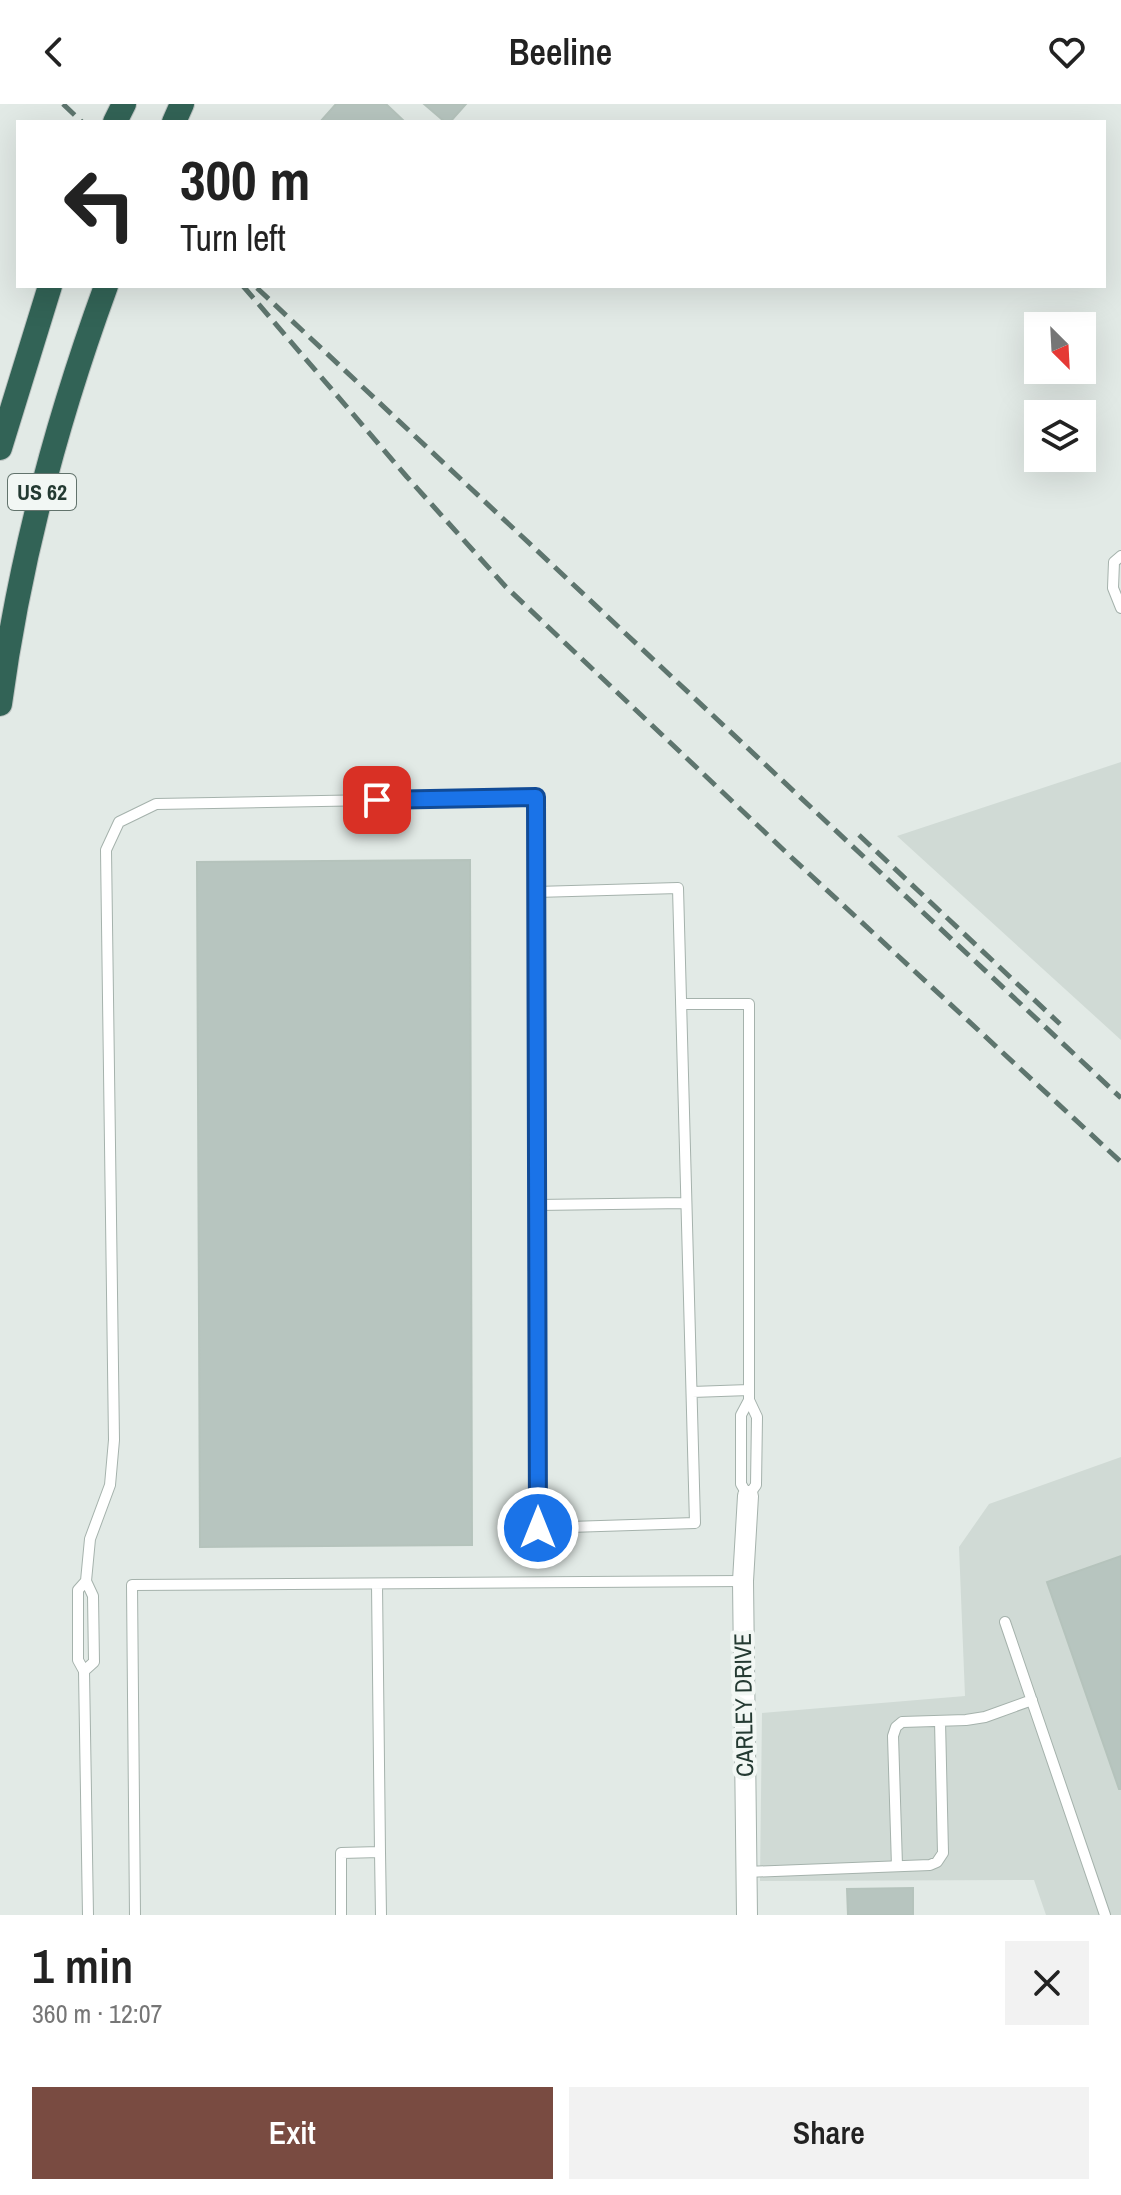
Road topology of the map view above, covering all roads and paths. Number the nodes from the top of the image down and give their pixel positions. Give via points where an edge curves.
1 (49, 288) edge
2 (105, 288) edge
3 (0, 448) edge
4 (1121, 556) edge
5 (1121, 608) edge
6 (0, 704) edge
7 (536, 892) junction
8 (681, 1004) junction
9 (686, 1203) junction
10 (537, 1205) junction
11 (692, 1392) junction
12 (749, 1395) junction
13 (748, 1496) joint
14 (86, 1581) junction
15 (743, 1581) junction
16 (377, 1584) junction
17 (1005, 1622) dead end
18 (84, 1671) junction
19 (1032, 1700) junction
20 (940, 1721) junction
21 (380, 1852) junction
22 (897, 1866) junction
23 (746, 1872) junction
24 (88, 1915) edge
25 (135, 1915) edge
26 (341, 1915) edge
27 (381, 1915) edge
28 (747, 1915) edge
29 (1105, 1915) edge

1 - 3 highway, US 62
2 - 6 highway, US 62 via 33,528
4 - 5 lane via 1114,562 1113,588
7 - 8 lane via 678,888
7 - 10 lane
7 - 14 lane via 536,797 156,804 119,822 106,850 114,1440 110,1485 90,1539
8 - 9 lane
8 - 12 lane via 749,1004
9 - 10 lane
9 - 11 lane
10 - 11 lane via 538,1528 695,1523
11 - 12 lane
12 - 13 lane via 757,1417 757,1473
13 - 15 street, CARLEY DRIVE
14 - 18 lane via 78,1590 78,1660
14 - 18 lane via 93,1596 94,1662
15 - 16 lane
15 - 23 street, CARLEY DRIVE
16 - 21 lane
16 - 25 lane via 132,1585
17 - 19 lane
18 - 24 lane
19 - 20 lane via 985,1717
19 - 29 lane
20 - 22 lane via 943,1853 930,1865
20 - 22 lane via 902,1722 893,1736
21 - 26 lane via 341,1853
21 - 27 lane
22 - 23 lane
23 - 28 street, CARLEY DRIVE

